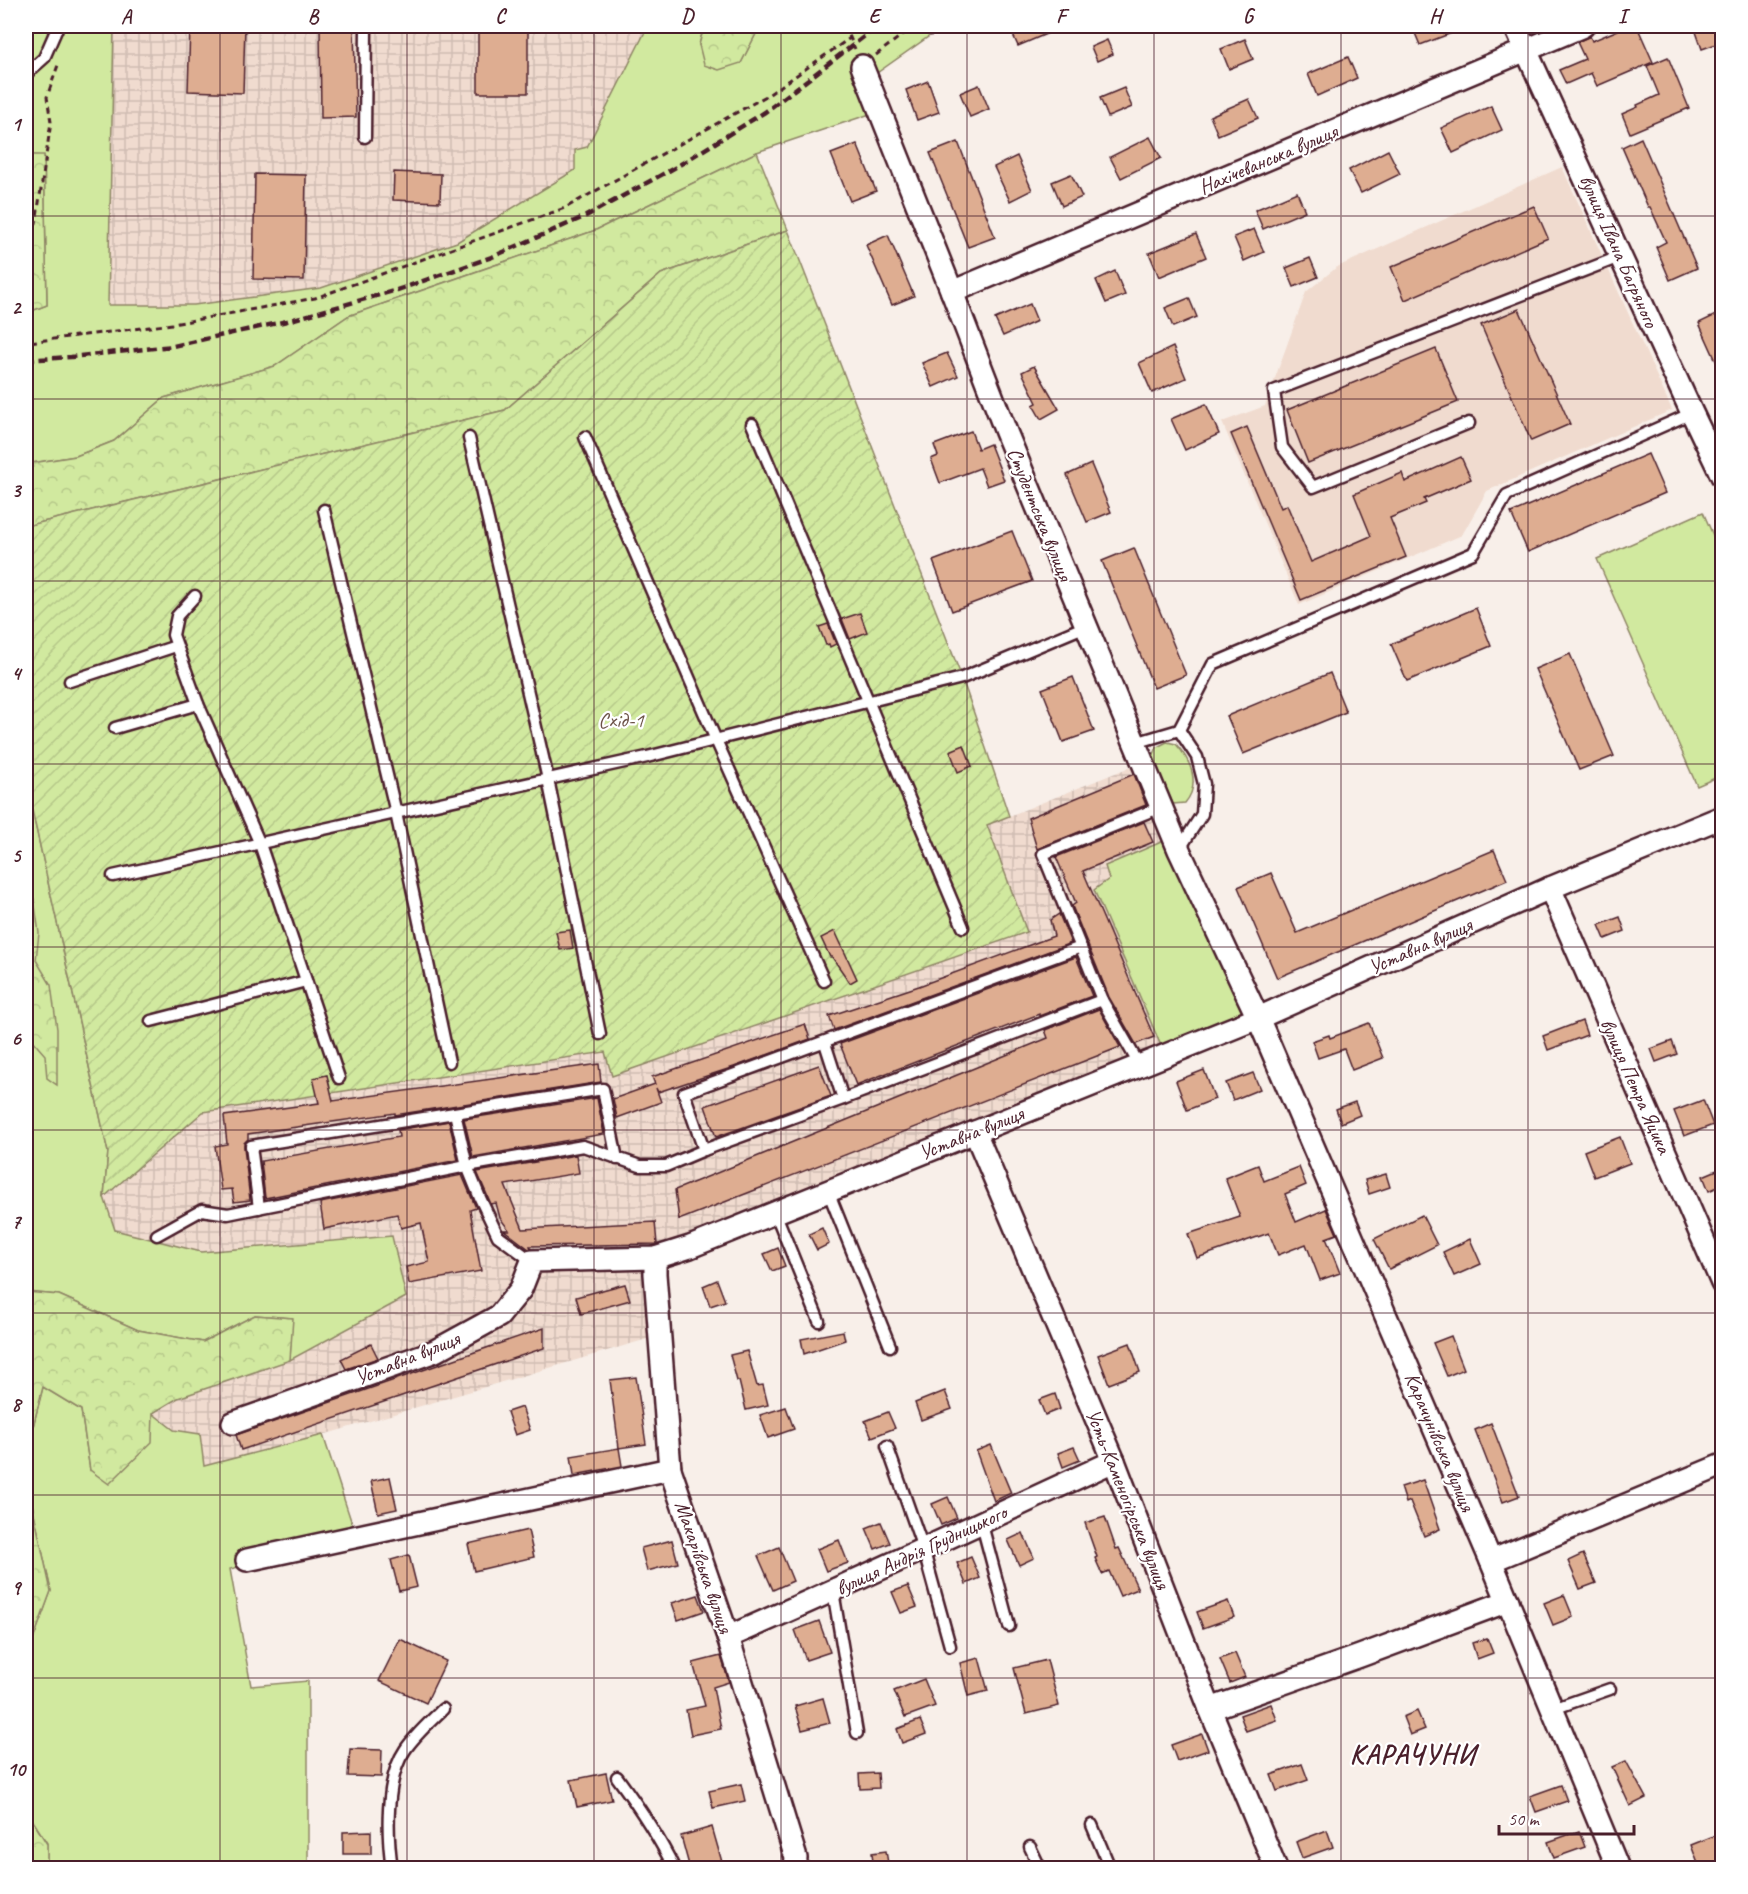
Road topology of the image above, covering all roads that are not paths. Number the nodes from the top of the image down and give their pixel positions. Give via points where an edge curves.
1 (58, 26) edge
2 (366, 26) edge
3 (1515, 26) edge
4 (1582, 26) edge
5 (1527, 50) junction
6 (862, 66) road end
7 (26, 74) edge
8 (365, 137) dead end
9 (1622, 256) junction
10 (952, 292) junction
11 (1692, 413) junction
12 (1469, 423) dead end
13 (752, 424) dead end
14 (585, 437) dead end
15 (469, 438) dead end
16 (1722, 476) edge
17 (324, 510) dead end
18 (195, 596) dead end
19 (1086, 626) junction
20 (176, 646) junction
21 (70, 681) dead end
22 (868, 701) junction
23 (198, 704) junction
24 (115, 728) dead end
25 (1179, 730) junction
26 (716, 740) junction
27 (1135, 743) junction
28 (548, 779) junction
29 (1161, 807) junction
30 (396, 813) junction
31 (1722, 817) edge
32 (260, 844) junction
33 (1179, 850) junction
34 (113, 876) dead end
35 (1550, 888) junction
36 (963, 927) dead end
37 (1081, 947) junction
38 (306, 981) junction
39 (824, 981) dead end
40 (1102, 1000) junction
41 (1258, 1018) junction
42 (151, 1021) dead end
43 (600, 1034) dead end
44 (825, 1042) junction
45 (449, 1062) dead end
46 (1140, 1066) junction
47 (339, 1078) dead end
48 (843, 1099) junction
49 (455, 1113) junction
50 (975, 1132) junction
51 (704, 1150) junction
52 (617, 1159) junction
53 (467, 1166) junction
54 (828, 1191) junction
55 (259, 1208) junction
56 (775, 1212) junction
57 (157, 1235) dead end
58 (655, 1258) junction
59 (532, 1261) junction
60 (1722, 1283) edge
61 (819, 1322) dead end
62 (890, 1346) dead end
63 (233, 1422) dead end
64 (886, 1446) dead end
65 (1114, 1461) junction
66 (1722, 1465) edge
67 (670, 1469) junction
68 (981, 1521) junction
69 (923, 1548) junction
70 (247, 1560) dead end
71 (1491, 1561) junction
72 (833, 1591) junction
73 (1508, 1601) junction
74 (1009, 1626) dead end
75 (728, 1637) junction
76 (950, 1646) dead end
77 (1610, 1689) dead end
78 (443, 1709) dead end
79 (1210, 1709) junction
80 (1552, 1709) junction
81 (857, 1733) dead end
82 (617, 1778) dead end
83 (1092, 1825) dead end
84 (1030, 1847) dead end
85 (392, 1869) edge
86 (674, 1869) edge
87 (795, 1869) edge
88 (1040, 1869) edge
89 (1110, 1869) edge
90 (1276, 1869) edge
91 (1618, 1869) edge

1 - 7 lane via 44,58
2 - 8 lane
3 - 5 street, вулиця Івана Багряного
4 - 5 street, Нахічеванська вулиця
5 - 9 street, вулиця Івана Багряного
5 - 10 street, Нахічеванська вулиця
6 - 10 street, Студентська вулиця
9 - 11 street, вулиця Івана Багряного
9 - 12 lane via 1274,391 1282,447 1313,487
10 - 19 street, Студентська вулиця
11 - 16 street, вулиця Івана Багряного
11 - 25 lane via 1508,495 1473,553 1213,664
13 - 22 lane
14 - 26 lane
15 - 28 lane
17 - 30 lane
18 - 20 lane via 177,616 173,635
19 - 22 lane via 962,678
19 - 27 street, Студентська вулиця
20 - 21 lane
20 - 23 lane
22 - 26 lane
22 - 36 lane
23 - 24 lane
23 - 32 lane
25 - 27 lane
25 - 33 lane via 1197,757 1204,784 1202,814
26 - 28 lane
26 - 39 lane
27 - 29 street, Студентська вулиця
28 - 30 lane
28 - 43 lane
29 - 33 street, Студентська вулиця
29 - 37 lane via 1043,854
30 - 32 lane
30 - 45 lane
31 - 35 street, Уставна вулиця
32 - 34 lane
32 - 38 lane
33 - 41 street, Студентська вулиця
35 - 41 street, Уставна вулиця
35 - 60 street, вулиця Петра Яцика
37 - 40 lane
37 - 44 lane
38 - 42 lane
38 - 47 lane
40 - 46 lane
40 - 48 lane
41 - 46 street, Уставна вулиця
41 - 71 street, Карачунівська вулиця
44 - 48 lane
44 - 51 lane via 684,1093
46 - 50 street, Уставна вулиця
48 - 51 lane
49 - 52 lane via 603,1089
49 - 53 lane
49 - 55 lane via 251,1146
50 - 54 street, Уставна вулиця
50 - 65 street, Усть-Каменогірська вулиця
51 - 52 lane via 666,1166 640,1166
52 - 53 lane via 583,1146
53 - 55 lane
53 - 59 lane via 498,1236
54 - 56 street, Уставна вулиця
54 - 62 lane
55 - 57 lane via 228,1214 202,1210
56 - 58 street, Уставна вулиця
56 - 61 lane
58 - 59 street, Уставна вулиця
58 - 67 street, Макарівська вулиця
59 - 63 street, Уставна вулиця via 521,1289 499,1316 435,1351
64 - 69 lane
65 - 68 street, вулиця Андрія Грудницького
65 - 79 street, Усть-Каменогірська вулиця
66 - 71 street
67 - 70 street
67 - 75 street, Макарівська вулиця
68 - 69 street, вулиця Андрія Грудницького
68 - 74 lane
69 - 72 street, вулиця Андрія Грудницького
69 - 76 lane
71 - 73 street, Карачунівська вулиця
72 - 75 street, вулиця Андрія Грудницького
72 - 81 lane
73 - 79 street
73 - 80 street, Карачунівська вулиця
75 - 87 street, Макарівська вулиця via 796,1858
77 - 80 lane
78 - 85 lane via 404,1751 393,1779 388,1821
79 - 90 street, Усть-Каменогірська вулиця
80 - 91 street, Карачунівська вулиця
82 - 86 lane via 643,1812
83 - 89 lane
84 - 88 lane

